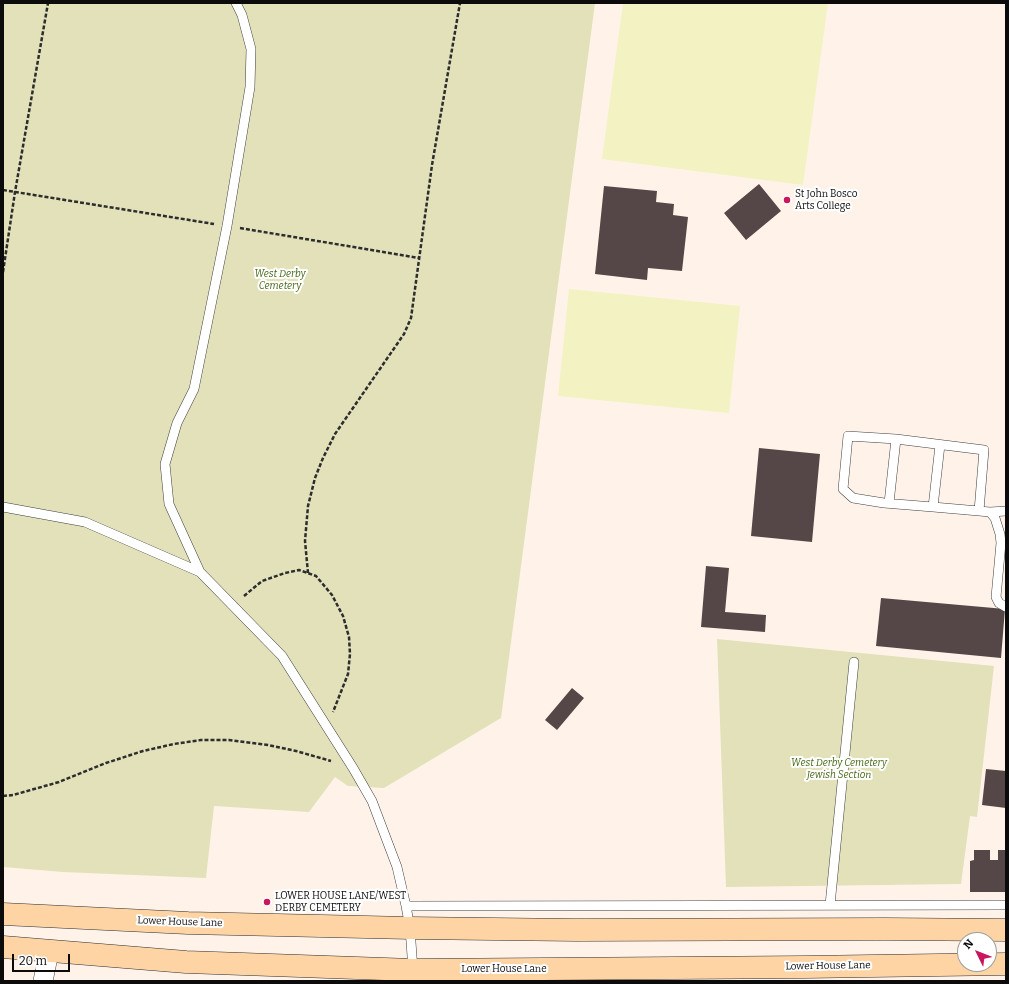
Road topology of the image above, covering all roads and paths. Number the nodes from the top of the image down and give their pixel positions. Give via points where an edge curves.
1 (48, 3) edge
2 (236, 3) edge
3 (460, 3) edge
4 (3, 190) edge
5 (16, 192) junction
6 (227, 226) junction
7 (419, 258) junction
8 (3, 272) edge
9 (896, 439) junction
10 (940, 445) junction
11 (889, 503) junction
12 (3, 507) edge
13 (933, 508) junction
14 (979, 511) junction
15 (990, 512) junction
16 (1006, 512) edge
17 (200, 572) junction
18 (308, 572) junction
19 (233, 606) junction
20 (1006, 607) edge
21 (854, 662) dead end
22 (327, 727) junction
23 (350, 763) junction
24 (3, 796) edge
25 (830, 905) junction
26 (1006, 905) edge
27 (406, 906) junction
28 (3, 914) edge
29 (410, 928) junction
30 (1006, 930) edge
31 (3, 947) edge
32 (49, 952) junction
33 (1006, 964) edge
34 (413, 970) junction
35 (43, 981) edge

1 - 5 path
2 - 6 lane via 251,49 250,87
3 - 7 path
4 - 5 path
5 - 6 path
5 - 8 path
6 - 7 path
6 - 17 lane via 194,390 177,423 165,464 169,504
7 - 18 path via 411,318 404,334 335,434 315,478 308,506 305,541
9 - 10 lane
9 - 11 lane
9 - 11 lane via 848,436 843,489 853,498
10 - 13 lane
10 - 14 lane via 984,450
11 - 13 lane
12 - 17 lane via 85,522
13 - 14 lane
14 - 15 lane
15 - 16 lane
15 - 20 lane via 995,518 1001,544 996,597 999,603
17 - 19 lane
18 - 19 path via 299,570 262,581
18 - 22 path via 316,576 332,595 343,616 349,637 348,674
19 - 22 lane via 282,656
21 - 25 lane
22 - 23 lane
23 - 24 path via 333,762 268,745 230,740 201,740 143,751 106,762 59,782
23 - 27 lane via 372,801 397,867
25 - 26 lane
25 - 27 lane
27 - 29 lane
28 - 29 street, Lower House Lane via 188,923
29 - 30 street, Lower House Lane
29 - 34 lane
31 - 32 street, Lower House Lane
32 - 34 street, Lower House Lane via 186,962
32 - 35 street
33 - 34 street, Lower House Lane

